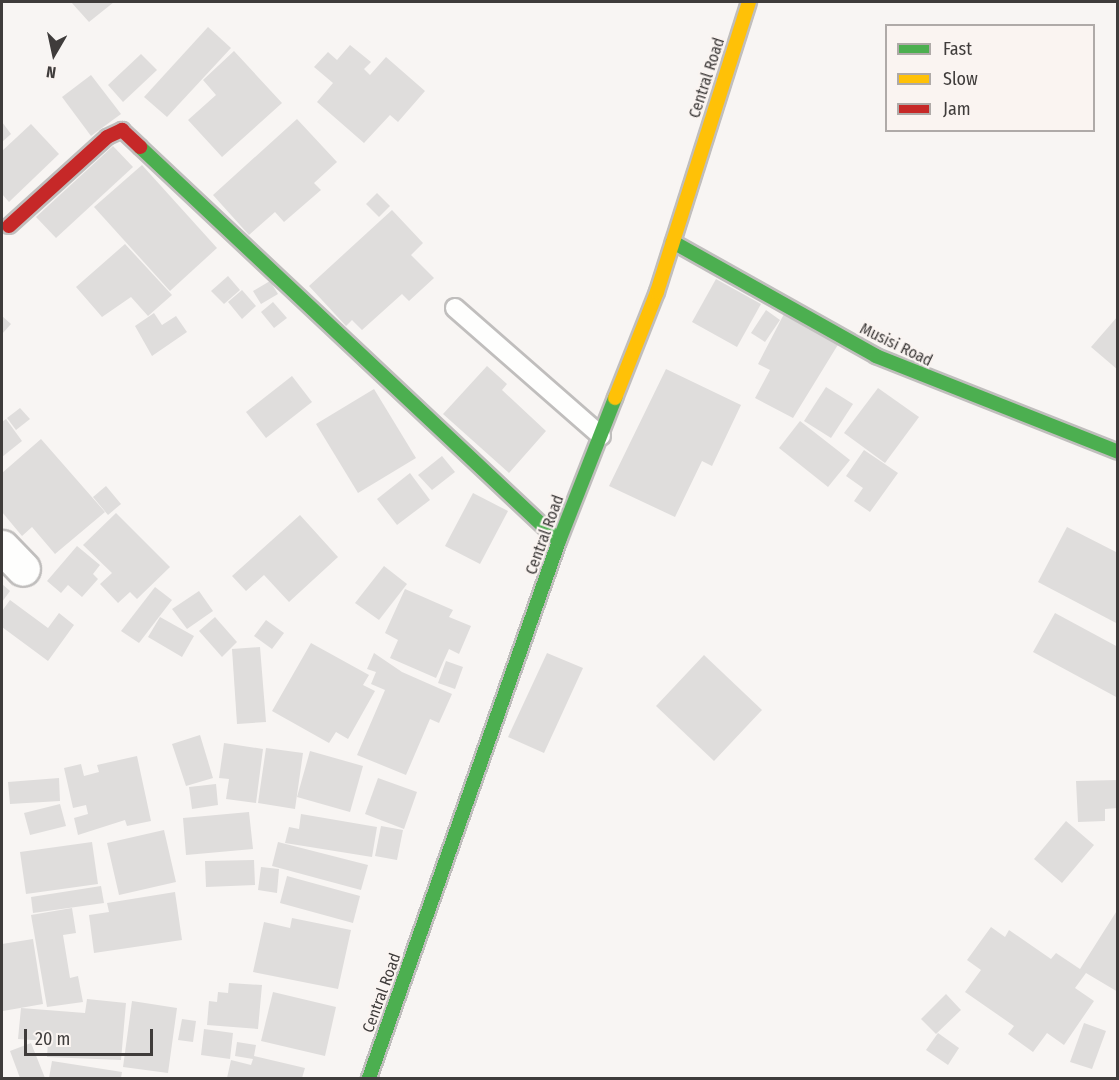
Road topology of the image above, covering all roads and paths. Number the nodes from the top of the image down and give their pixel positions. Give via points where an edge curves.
1 (749, 2) edge
2 (9, 226) dead end
3 (673, 242) junction
4 (455, 308) dead end
5 (601, 436) junction
6 (1118, 452) edge
7 (559, 541) junction
8 (369, 1078) edge

1 - 3 street, Central Road
2 - 7 street via 107,137 122,130
3 - 5 street, Central Road
3 - 6 street, Musisi Road via 876,356
4 - 5 lane
5 - 7 street, Central Road
7 - 8 street, Central Road

